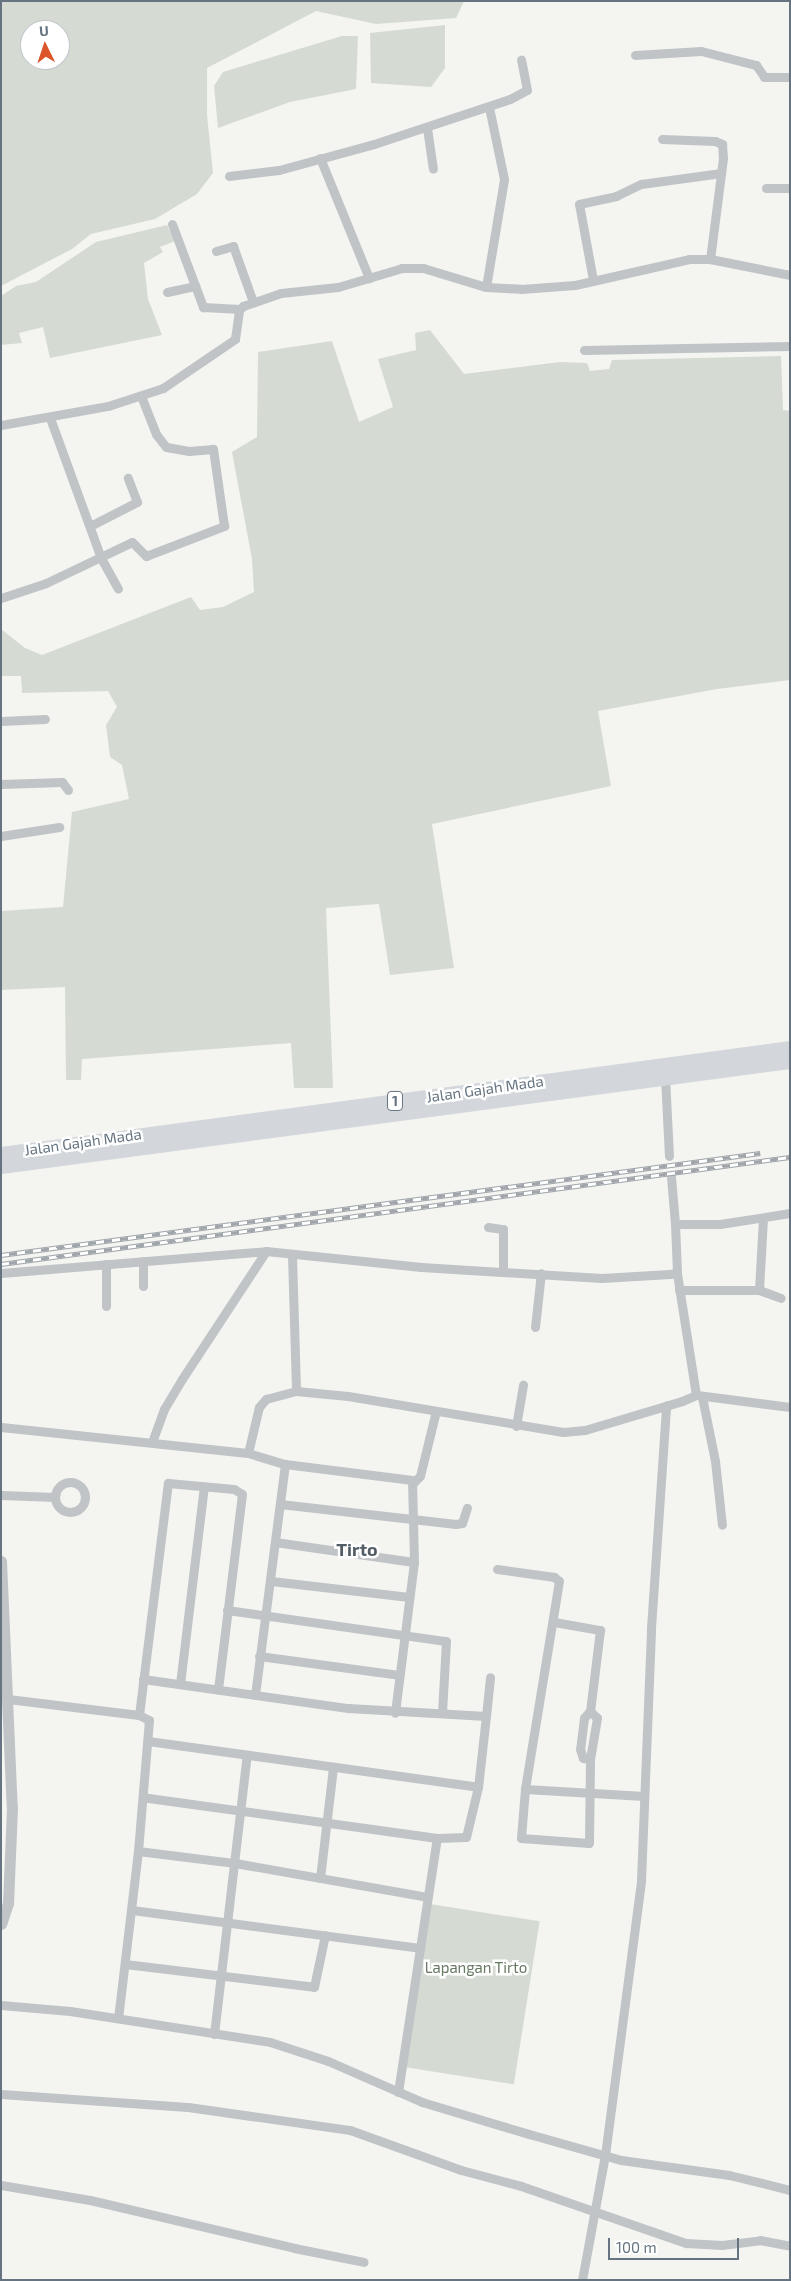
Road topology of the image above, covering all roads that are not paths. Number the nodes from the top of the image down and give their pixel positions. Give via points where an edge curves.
1 (636, 55) dead end
2 (521, 60) dead end
3 (790, 77) edge
4 (489, 107) junction
5 (427, 128) junction
6 (662, 139) dead end
7 (320, 158) junction
8 (433, 170) dead end
9 (721, 173) junction
10 (229, 176) dead end
11 (766, 188) dead end
12 (790, 188) edge
13 (172, 224) dead end
14 (216, 251) dead end
15 (710, 260) junction
16 (790, 275) edge
17 (369, 278) junction
18 (593, 280) junction
19 (195, 286) junction
20 (486, 286) junction
21 (167, 292) dead end
22 (253, 302) junction
23 (240, 308) junction
24 (790, 346) edge
25 (584, 350) dead end
26 (141, 396) junction
27 (50, 418) junction
28 (1, 425) edge
29 (128, 478) dead end
30 (90, 526) junction
31 (101, 558) junction
32 (118, 589) dead end
33 (1, 598) edge
34 (45, 719) dead end
35 (1, 721) edge
36 (1, 784) edge
37 (68, 790) dead end
38 (59, 827) dead end
39 (1, 836) edge
40 (790, 1048) edge
41 (790, 1061) edge
42 (665, 1078) junction
43 (67, 1150) junction
44 (1, 1154) edge
45 (669, 1156) dead end
46 (1, 1166) edge
47 (671, 1178) dead end
48 (790, 1213) edge
49 (763, 1219) junction
50 (675, 1224) junction
51 (488, 1227) dead end
52 (266, 1251) junction
53 (292, 1255) junction
54 (143, 1261) junction
55 (106, 1264) junction
56 (503, 1271) junction
57 (1, 1273) edge
58 (541, 1273) junction
59 (677, 1274) junction
60 (143, 1286) dead end
61 (679, 1290) junction
62 (759, 1290) junction
63 (782, 1298) dead end
64 (106, 1306) dead end
65 (535, 1328) dead end
66 (524, 1385) dead end
67 (296, 1391) junction
68 (699, 1396) junction
69 (666, 1406) junction
70 (790, 1407) edge
71 (436, 1412) junction
72 (516, 1426) junction
73 (1, 1427) edge
74 (152, 1442) junction
75 (248, 1453) junction
76 (285, 1464) junction
77 (414, 1482) junction
78 (204, 1486) junction
79 (1, 1495) edge
80 (55, 1497) dead end
81 (280, 1504) junction
82 (467, 1508) dead end
83 (412, 1519) junction
84 (722, 1525) dead end
85 (275, 1542) junction
86 (414, 1562) junction
87 (1, 1564) edge
88 (497, 1569) dead end
89 (270, 1581) junction
90 (409, 1597) junction
91 (227, 1610) junction
92 (265, 1616) junction
93 (554, 1622) junction
94 (404, 1637) junction
95 (4, 1654) edge
96 (259, 1656) junction
97 (399, 1675) junction
98 (490, 1677) dead end
99 (143, 1679) junction
100 (180, 1684) junction
101 (218, 1690) junction
102 (255, 1695) junction
103 (8, 1699) junction
104 (590, 1711) junction
105 (442, 1712) junction
106 (395, 1713) junction
107 (139, 1715) junction
108 (486, 1716) junction
109 (148, 1740) junction
110 (5, 1744) edge
111 (247, 1755) junction
112 (590, 1759) junction
113 (333, 1767) junction
114 (478, 1787) junction
115 (525, 1789) junction
116 (592, 1793) junction
117 (644, 1796) junction
118 (143, 1797) junction
119 (241, 1810) junction
120 (326, 1822) junction
121 (438, 1838) junction
122 (6, 1843) edge
123 (138, 1851) junction
124 (235, 1863) junction
125 (320, 1878) junction
126 (427, 1897) junction
127 (132, 1910) junction
128 (228, 1921) junction
129 (1, 1924) edge
130 (325, 1935) junction
131 (419, 1948) junction
132 (125, 1964) junction
133 (221, 1975) junction
134 (1, 2005) edge
135 (118, 2018) junction
136 (214, 2034) junction
137 (398, 2092) junction
138 (1, 2094) edge
139 (605, 2155) junction
140 (1, 2186) edge
141 (790, 2190) edge
142 (593, 2212) junction
143 (790, 2246) edge
144 (364, 2262) dead end
145 (582, 2280) edge

1 - 3 street via 712,54 757,66 764,77
2 - 4 street via 527,90
4 - 5 street
4 - 20 street via 504,179
5 - 7 street
5 - 8 street
6 - 9 street via 721,142
7 - 10 street via 279,170
7 - 17 street
9 - 15 street
9 - 18 street via 641,184 616,196 579,204
11 - 12 street
13 - 19 street
14 - 22 street via 233,246
15 - 16 street via 760,272
15 - 18 street via 670,261
17 - 20 street via 402,268 426,269
17 - 22 street via 338,287 281,293
18 - 20 street via 551,289
19 - 21 street
19 - 23 street via 203,307
22 - 23 street
23 - 26 street via 238,333 230,343 182,377
24 - 25 street
26 - 27 street
26 - 31 street via 156,434 166,447 189,451 213,449 225,525 146,556 132,542
27 - 28 street
27 - 30 street
29 - 30 street via 137,502
30 - 31 street
31 - 32 street
31 - 33 street via 46,583
34 - 35 street
36 - 37 street via 62,782
38 - 39 street
40 - 43 highway, Jalan Gajah Mada / 1
41 - 42 highway, Jalan Gajah Mada / 1
42 - 43 highway, Jalan Gajah Mada / 1
42 - 45 street
43 - 44 highway, Jalan Gajah Mada / 1
43 - 46 highway, Jalan Gajah Mada / 1
47 - 50 street
48 - 49 street
49 - 50 street
49 - 62 street
50 - 59 street
51 - 56 street via 503,1229
52 - 53 street
52 - 54 street
52 - 74 street via 182,1378 164,1409
53 - 56 street
53 - 67 street
54 - 55 street
54 - 60 street
55 - 57 street
55 - 64 street
56 - 58 street
58 - 59 street via 602,1278
58 - 65 street
59 - 61 street
61 - 62 street
61 - 68 street
62 - 63 street
66 - 72 street
67 - 71 street via 348,1396
67 - 75 street via 266,1399 259,1407
68 - 69 street
68 - 70 street
68 - 84 street via 715,1461
69 - 72 street via 585,1430 563,1432
69 - 117 street via 655,1551
71 - 72 street
71 - 77 street via 420,1476
73 - 74 street
74 - 75 street
75 - 76 street
76 - 77 street
76 - 81 street
77 - 83 street
78 - 91 street via 239,1490 243,1500
78 - 99 street via 174,1483 166,1486
78 - 100 street
79 - 80 street
81 - 83 street
81 - 85 street
82 - 83 street via 460,1524
83 - 86 street
85 - 86 street
85 - 89 street
86 - 90 street
87 - 95 street
88 - 93 street via 558,1578
89 - 90 street
89 - 92 street
90 - 94 street
91 - 92 street
91 - 101 street
92 - 94 street
92 - 96 street
93 - 104 street via 600,1628
93 - 115 street
94 - 97 street
94 - 105 street via 446,1641
95 - 103 street
96 - 97 street
96 - 102 street
97 - 106 street
98 - 108 street
99 - 100 street
99 - 107 street
100 - 101 street
101 - 102 street
102 - 106 street
103 - 107 street
103 - 110 street
104 - 112 street via 597,1718
104 - 112 street via 584,1718 580,1750 583,1758
105 - 106 street
105 - 108 street
107 - 109 street via 149,1720
108 - 114 street
109 - 111 street
109 - 118 street
110 - 122 street
111 - 113 street
111 - 119 street
112 - 116 street
113 - 114 street
113 - 120 street
114 - 121 street via 466,1837
115 - 116 street
115 - 116 street via 521,1838 585,1844 591,1838
116 - 117 street
117 - 139 street via 641,1880
118 - 119 street
118 - 123 street
119 - 120 street
119 - 124 street
120 - 121 street
120 - 125 street
121 - 126 street
122 - 129 street via 8,1903
123 - 124 street
123 - 127 street
124 - 125 street
124 - 128 street
125 - 126 street
126 - 131 street
127 - 128 street
127 - 132 street
128 - 130 street
128 - 133 street
130 - 131 street
130 - 133 street via 314,1987
131 - 137 street
132 - 133 street
132 - 135 street
133 - 136 street
134 - 135 street
135 - 136 street
136 - 137 street via 298,2049
137 - 139 street
138 - 142 street via 188,2107 350,2130
139 - 141 street via 729,2175
139 - 142 street
140 - 144 street via 90,2200
142 - 143 street via 686,2243 722,2246 760,2240
142 - 145 street

